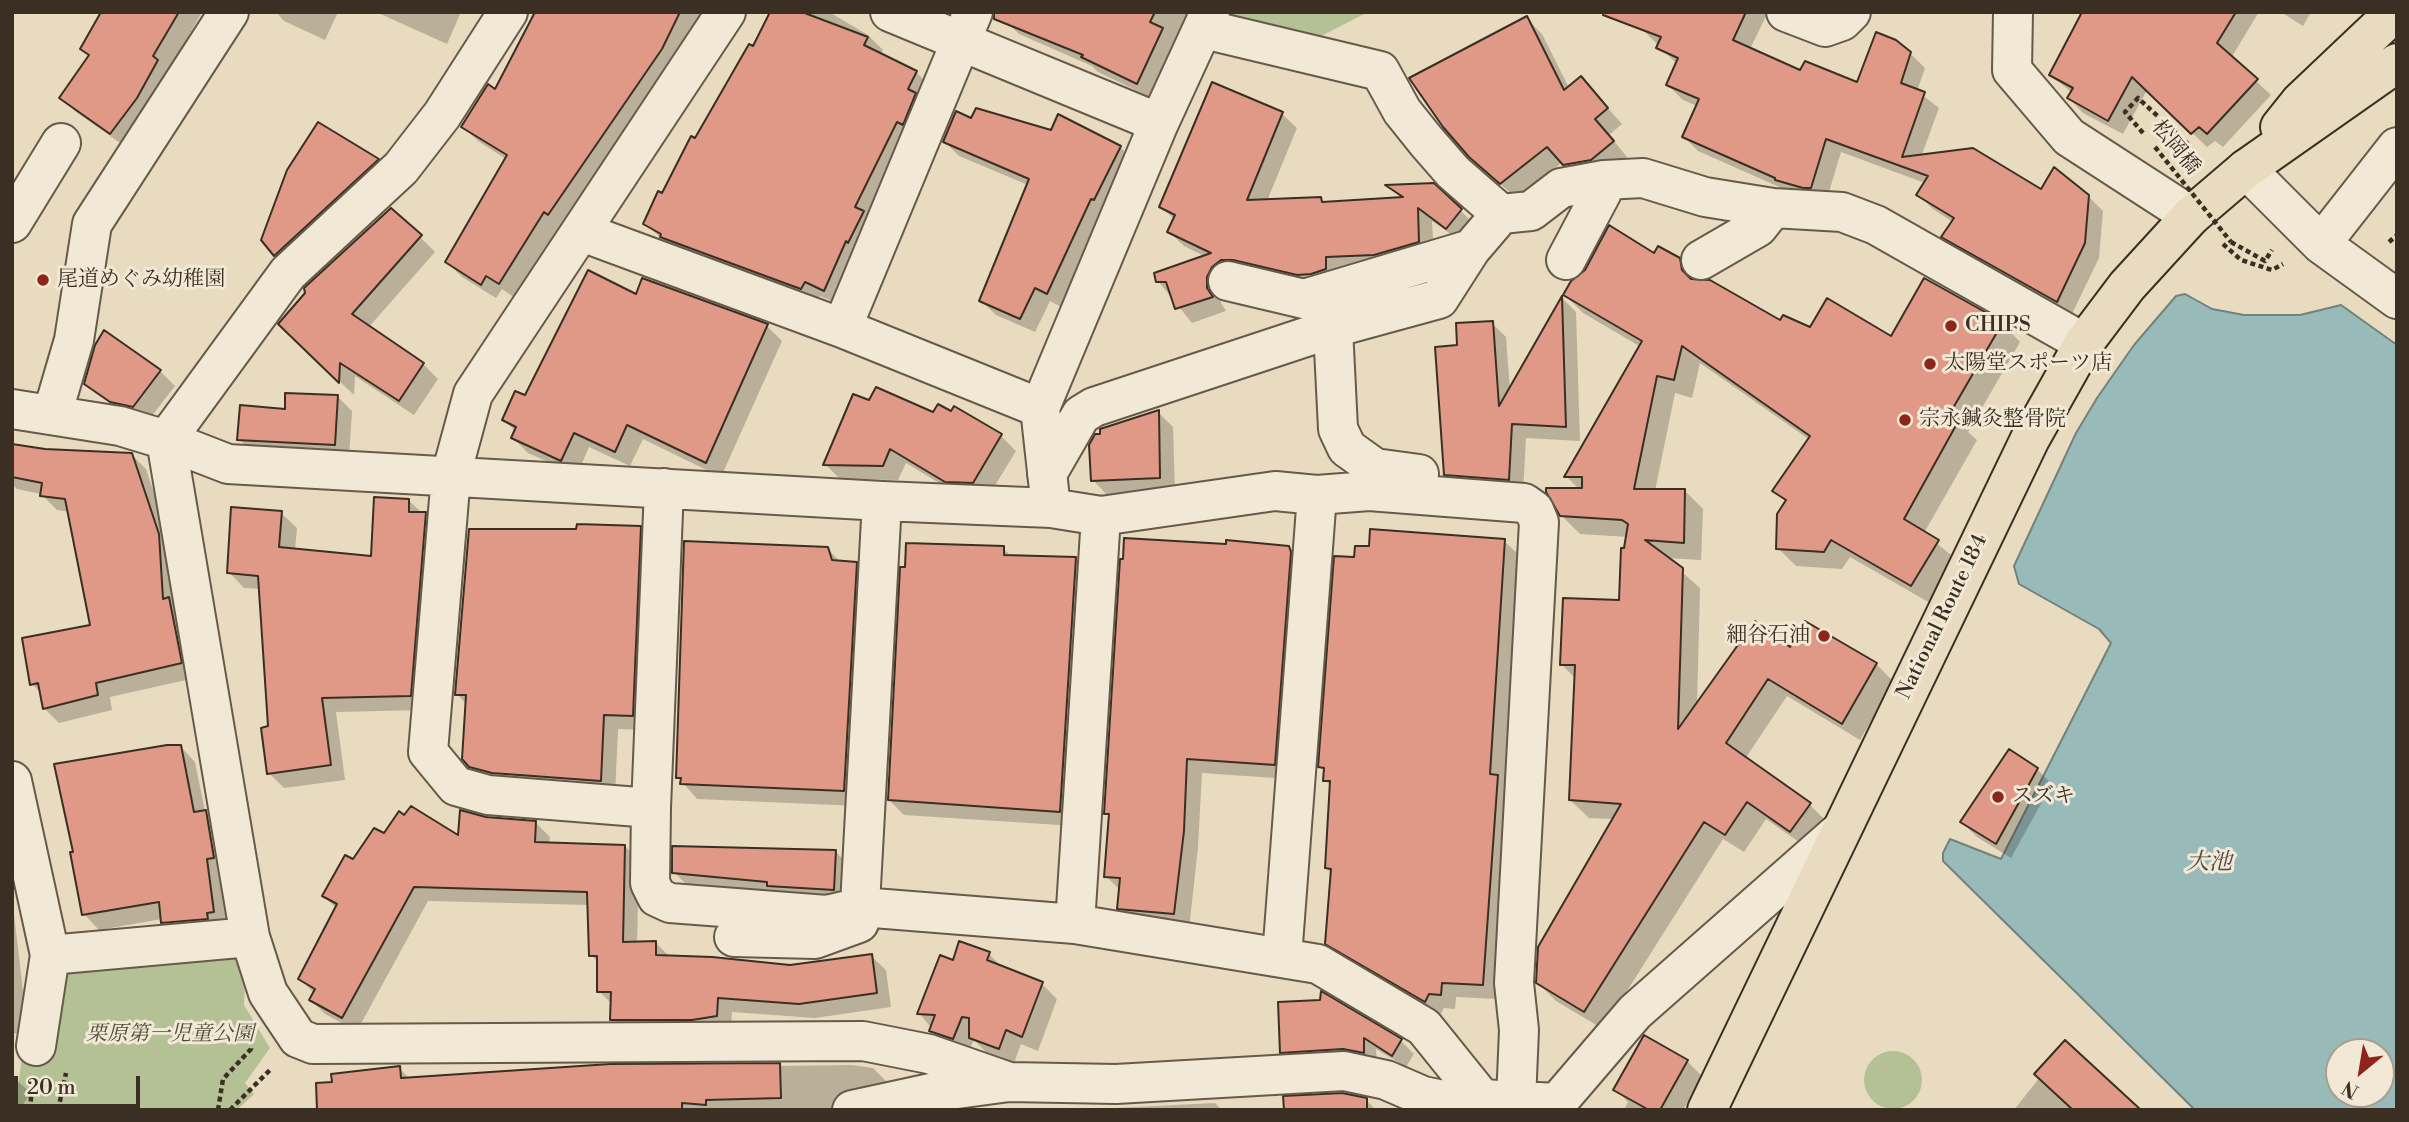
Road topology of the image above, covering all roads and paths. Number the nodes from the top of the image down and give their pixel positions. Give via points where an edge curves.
1 (229, 12) edge
2 (508, 12) edge
3 (726, 12) edge
4 (890, 12) edge
5 (1786, 12) edge
6 (1851, 12) edge
7 (2013, 12) edge
8 (2395, 12) edge
9 (1207, 21) edge
10 (968, 27) edge
11 (2397, 62) edge
12 (1159, 122) junction
13 (61, 143) dead end
14 (2188, 144) dead end
15 (2397, 147) edge
16 (2246, 169) junction
17 (1604, 180) junction
18 (1773, 208) junction
19 (1501, 214) junction
20 (2191, 216) junction
21 (12, 223) edge
22 (582, 232) junction
23 (2223, 244) dead end
24 (2321, 244) junction
25 (1471, 249) junction
26 (1566, 260) dead end
27 (1701, 260) dead end
28 (2265, 261) dead end
29 (1228, 281) dead end
30 (2397, 299) edge
31 (842, 328) junction
32 (1333, 328) junction
33 (2084, 343) junction
34 (1040, 408) junction
35 (12, 410) edge
36 (52, 415) junction
37 (166, 440) junction
38 (1446, 473) dead end
39 (451, 475) junction
40 (664, 488) junction
41 (1049, 491) junction
42 (1317, 495) junction
43 (882, 501) junction
44 (1101, 516) junction
45 (12, 781) edge
46 (651, 808) junction
47 (1837, 834) junction
48 (862, 907) junction
49 (1074, 924) junction
50 (250, 937) junction
51 (734, 937) dead end
52 (50, 955) junction
53 (1282, 957) junction
54 (248, 1037) dead end
55 (36, 1046) dead end
56 (67, 1072) dead end
57 (1009, 1082) junction
58 (251, 1090) dead end
59 (1499, 1100) junction
60 (1418, 1103) edge
61 (1556, 1106) edge
62 (58, 1110) edge
63 (218, 1110) edge
64 (230, 1110) edge
65 (852, 1110) edge
66 (1707, 1110) edge

1 - 36 street via 92,224 74,340
2 - 37 street via 401,168 288,273
3 - 22 street
4 - 10 street
5 - 6 street via 1825,27
7 - 20 street via 2012,70 2068,136
8 - 16 highway via 2300,102
9 - 12 street
9 - 19 street via 1380,71 1402,111 1426,141
10 - 12 street
10 - 31 street
11 - 16 highway
12 - 34 street
13 - 21 street
14 - 28 path, 松岡橋, bridge via 2138,98 2125,112 2231,242
15 - 24 street
16 - 20 highway, National Route 184
16 - 24 street
17 - 18 street via 1643,178 1705,197
17 - 19 street via 1561,188 1531,211
17 - 26 street
18 - 27 street via 1758,227
18 - 33 street via 1842,212 1875,225
19 - 25 street
20 - 33 highway, National Route 184 via 2127,286
22 - 31 street
22 - 39 street via 473,394
23 - 24 path via 2242,260 2273,270
24 - 30 street
25 - 29 street via 1304,299
25 - 32 street via 1439,299
31 - 34 street
32 - 38 street via 1338,429 1347,448 1375,468 1408,475
32 - 41 street via 1094,407 1082,415
33 - 47 highway, National Route 184 via 2030,439
34 - 41 street
35 - 36 street
36 - 37 street via 120,426
37 - 39 street via 228,464
37 - 50 street
39 - 40 street
39 - 46 street via 428,752 456,786 488,795
40 - 43 street
40 - 46 street
41 - 43 street
41 - 44 street
42 - 44 street via 1275,491
42 - 53 street
42 - 59 street via 1369,491 1524,503 1534,510 1539,522 1514,983 1519,1030
43 - 48 street
44 - 49 street
45 - 52 street
46 - 48 street via 650,883 657,897 670,903 827,915
47 - 61 street via 1635,1012
47 - 66 highway, National Route 184
48 - 49 street
48 - 51 street via 859,923 816,939
49 - 53 street
50 - 52 street
50 - 57 street via 268,993 298,1038 313,1044 863,1041 929,1054
52 - 55 street
53 - 59 street via 1318,964 1424,1027
54 - 63 path via 251,1049 223,1079
56 - 62 path
57 - 60 street via 1116,1084 1345,1071 1386,1080
57 - 65 street
58 - 64 path
59 - 60 street
59 - 61 street

